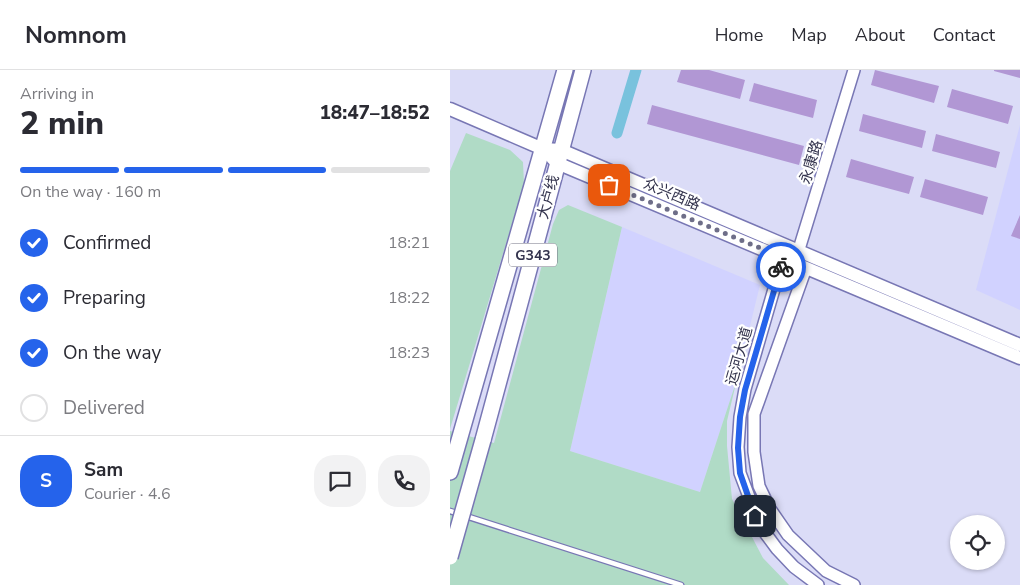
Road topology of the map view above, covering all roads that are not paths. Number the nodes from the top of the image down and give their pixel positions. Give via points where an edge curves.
1 (565, 70) edge
2 (584, 70) edge
3 (854, 70) edge
4 (450, 109) edge
5 (543, 149) junction
6 (559, 156) junction
7 (796, 260) junction
8 (1020, 345) edge
9 (1020, 358) edge
10 (450, 472) edge
11 (450, 511) edge
12 (450, 557) edge
13 (681, 585) edge
14 (818, 585) edge
15 (854, 585) edge

1 - 5 highway, 大卢线 / G343
2 - 6 highway, 大卢线 / G343
3 - 7 street, 永康路
4 - 5 main road
5 - 6 main road, 众兴西路
5 - 10 highway, 大卢线 / G343
6 - 7 main road, 众兴西路
6 - 12 highway, 大卢线 / G343, bridge
7 - 8 main road, 众兴西路
7 - 9 main road, 众兴西路
7 - 14 street, 运河大道 via 745,390 738,448 740,473 760,526 777,550
7 - 15 street via 754,414 754,452 759,486 788,535 826,571
11 - 13 lane

